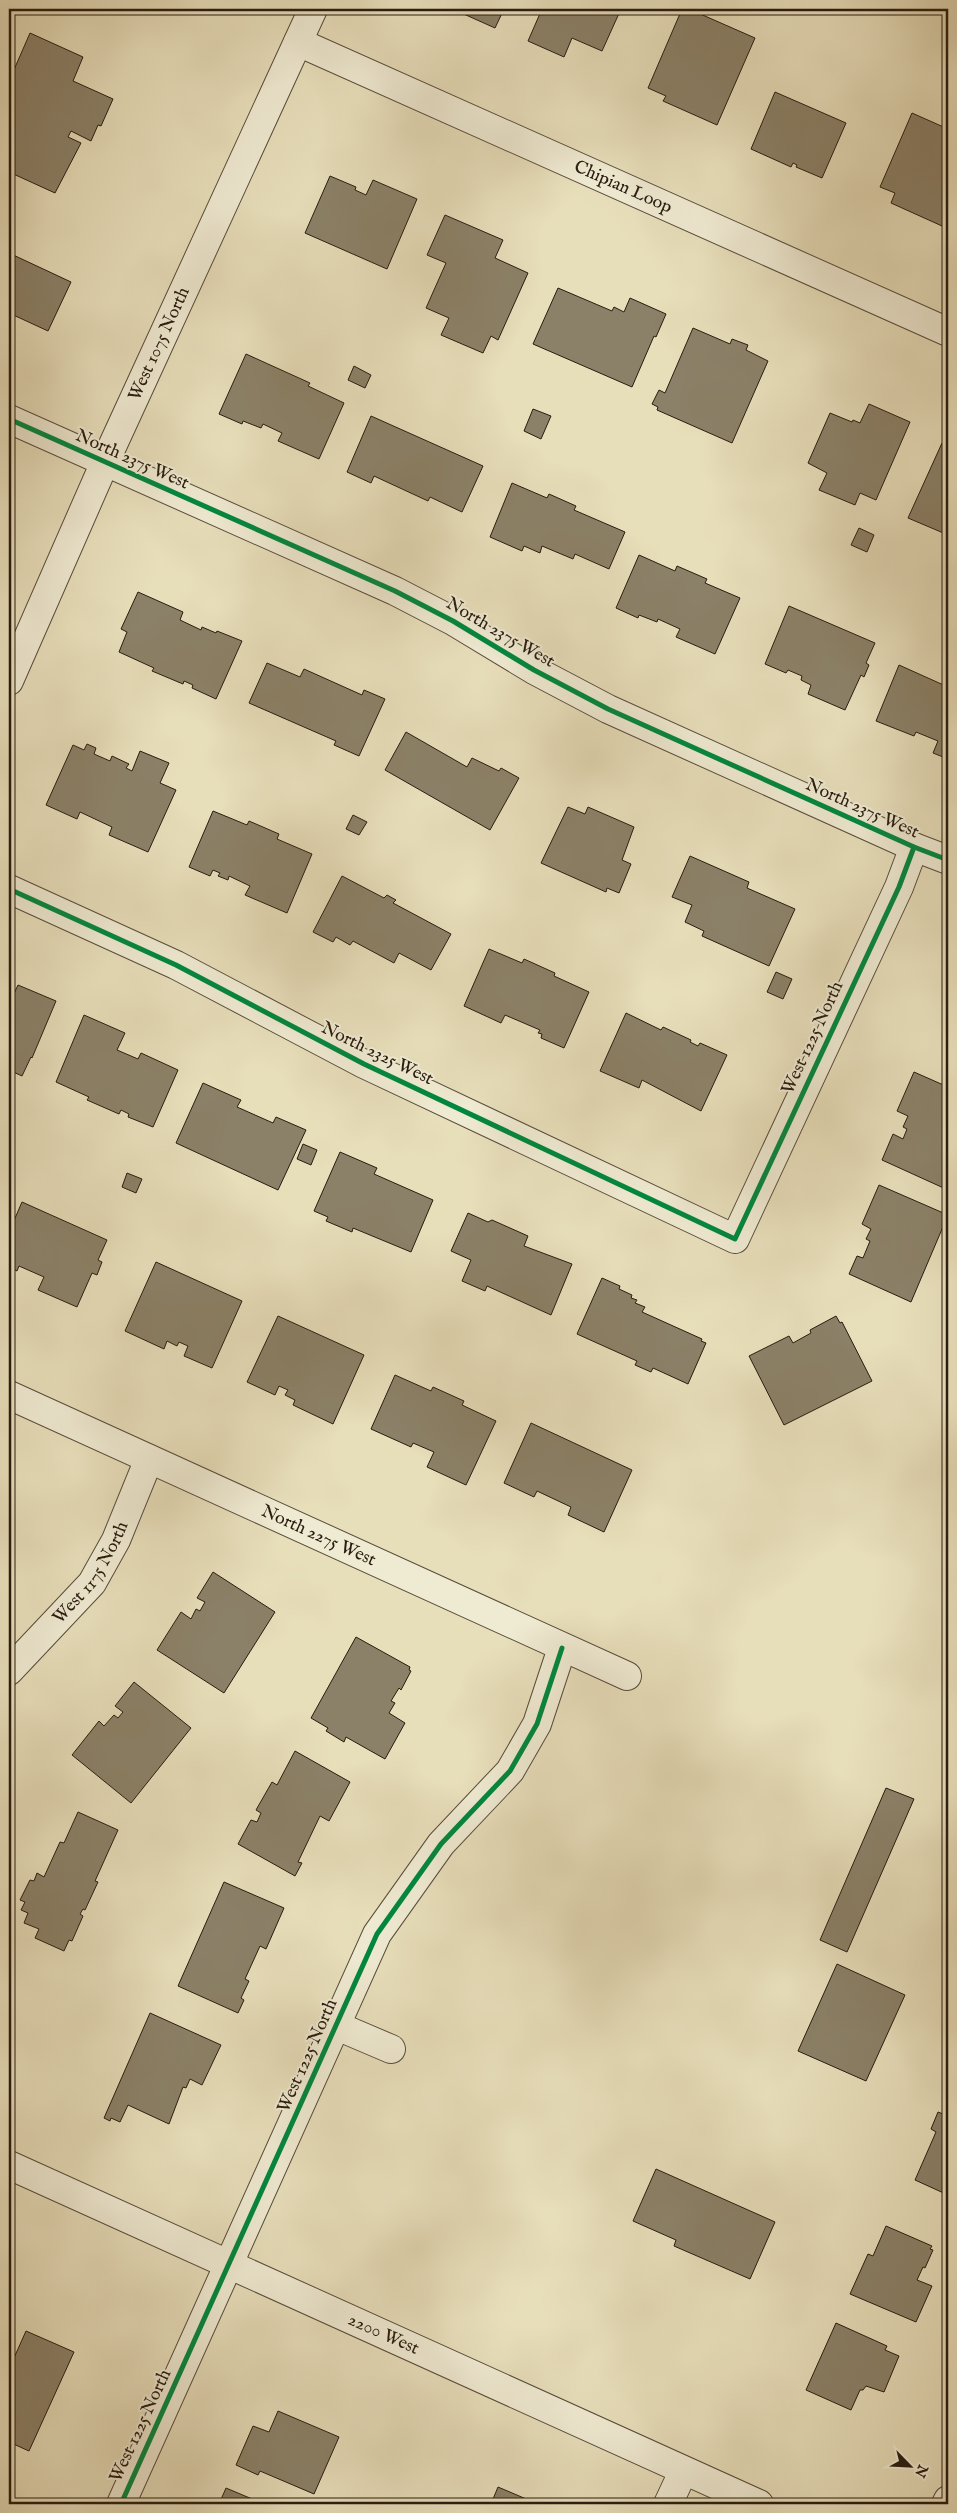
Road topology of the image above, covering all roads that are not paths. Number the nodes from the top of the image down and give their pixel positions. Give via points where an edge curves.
1 (313, 9) edge
2 (298, 42) junction
3 (948, 332) edge
4 (9, 420) edge
5 (105, 462) junction
6 (9, 681) edge
7 (914, 847) junction
8 (948, 860) edge
9 (9, 889) edge
10 (735, 1238) joint
11 (9, 1396) edge
12 (149, 1459) junction
13 (562, 1648) junction
14 (9, 1671) edge
15 (627, 1676) dead end
16 (336, 2026) junction
17 (391, 2049) dead end
18 (9, 2165) edge
19 (230, 2264) junction
20 (683, 2472) junction
21 (948, 2500) edge
22 (120, 2504) edge
23 (668, 2504) edge
24 (760, 2504) edge
25 (946, 2504) edge

1 - 2 street, West 1075 North
2 - 3 street, Chipian Loop
2 - 5 street, West 1075 North
4 - 5 street, North 2375 West
5 - 6 street, West 1075 North
5 - 7 street, North 2375 West via 395,591 608,709
7 - 8 street, North 2375 West
7 - 10 street, West 1225 North
9 - 10 street, North 2325 West via 176,965 364,1064
11 - 12 street, North 2275 West
12 - 13 street, North 2275 West
12 - 14 street, West 1175 North via 116,1540 92,1583
13 - 15 street, North 2275 West
13 - 16 street, West 1225 North via 537,1724 510,1771 440,1844 377,1934
16 - 17 street
16 - 19 street, West 1225 North
18 - 19 street, 2200 West
19 - 20 street, 2200 West
19 - 22 street, West 1225 North
20 - 23 street
20 - 24 street, 2200 West
21 - 25 street

